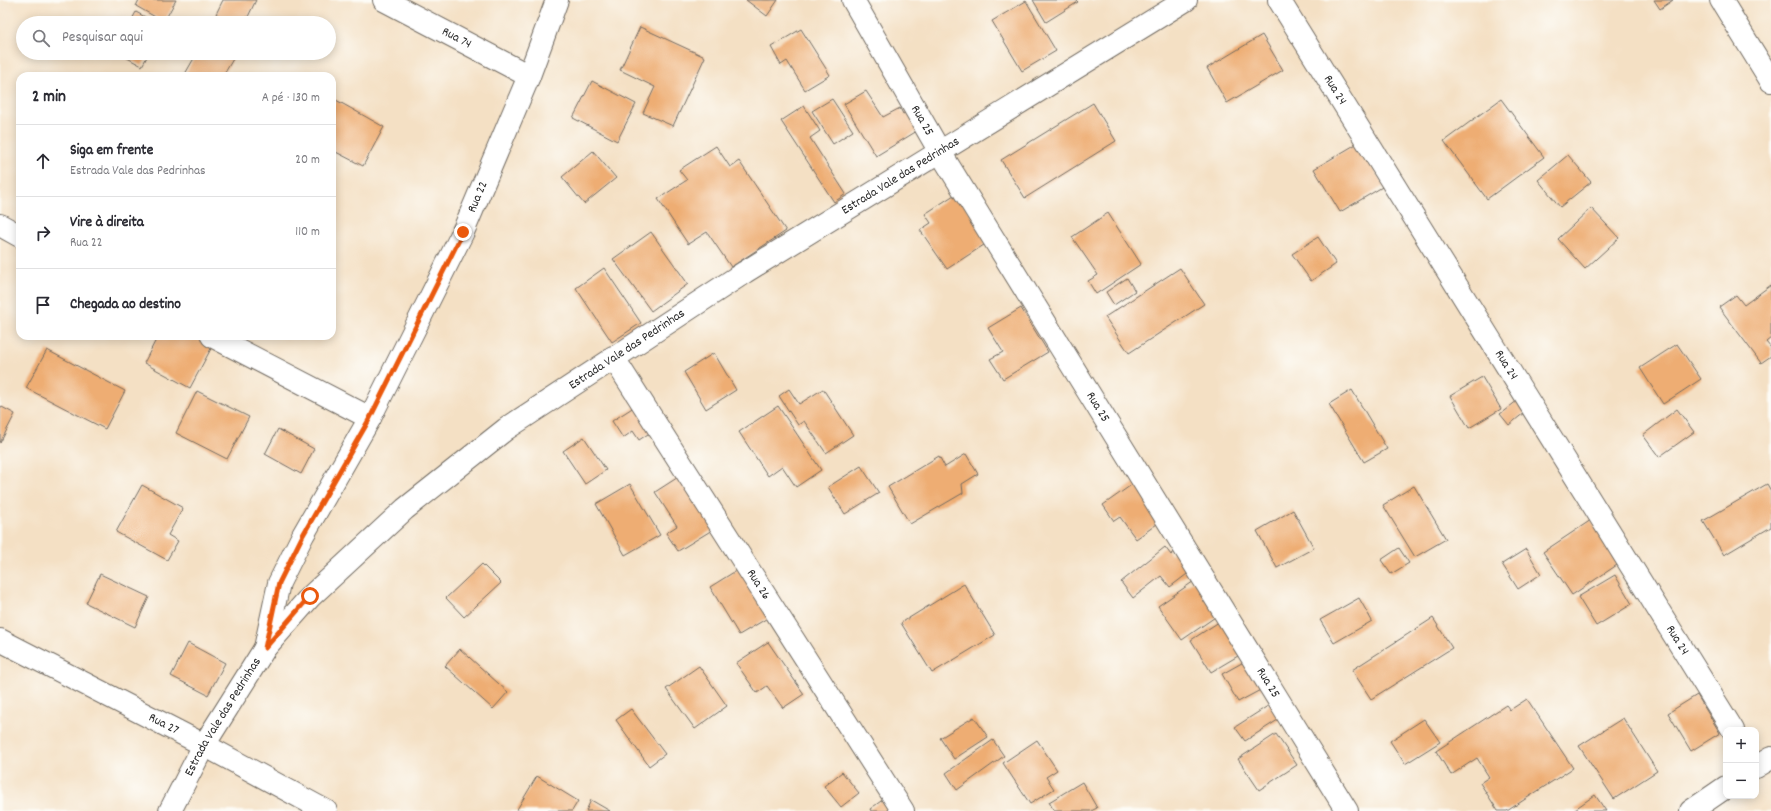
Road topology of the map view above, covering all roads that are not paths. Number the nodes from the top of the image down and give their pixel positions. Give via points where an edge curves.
1 (384, 0) edge
2 (557, 0) edge
3 (853, 0) edge
4 (1186, 0) edge
5 (1279, 0) edge
6 (1721, 0) edge
7 (529, 76) junction
8 (1771, 81) edge
9 (940, 152) junction
10 (0, 225) edge
11 (16, 234) edge
12 (220, 340) edge
13 (613, 357) junction
14 (370, 418) junction
15 (0, 640) edge
16 (265, 648) junction
17 (1731, 727) edge
18 (204, 746) junction
19 (1771, 758) edge
20 (1759, 765) edge
21 (1723, 789) edge
22 (170, 811) edge
23 (326, 811) edge
24 (903, 811) edge
25 (1347, 811) edge
26 (1691, 811) edge

1 - 7 street, Rua 74
2 - 7 street, Rua 22
3 - 9 street, Rua 25
4 - 9 street, Estrada Vale das Pedrinhas
5 - 17 street, Rua 24
6 - 8 street
7 - 14 street, Rua 22 via 463,232
9 - 13 street, Estrada Vale das Pedrinhas
9 - 25 street, Rua 25
10 - 11 street
12 - 14 street
13 - 16 street, Estrada Vale das Pedrinhas via 506,429 405,510 310,596
13 - 24 street, Rua 26
14 - 16 street, Rua 22 via 303,535 279,583
15 - 18 street, Rua 27
16 - 18 street, Estrada Vale das Pedrinhas
18 - 22 street, Estrada Vale das Pedrinhas
18 - 23 street, Rua 27
19 - 20 street
21 - 26 street

